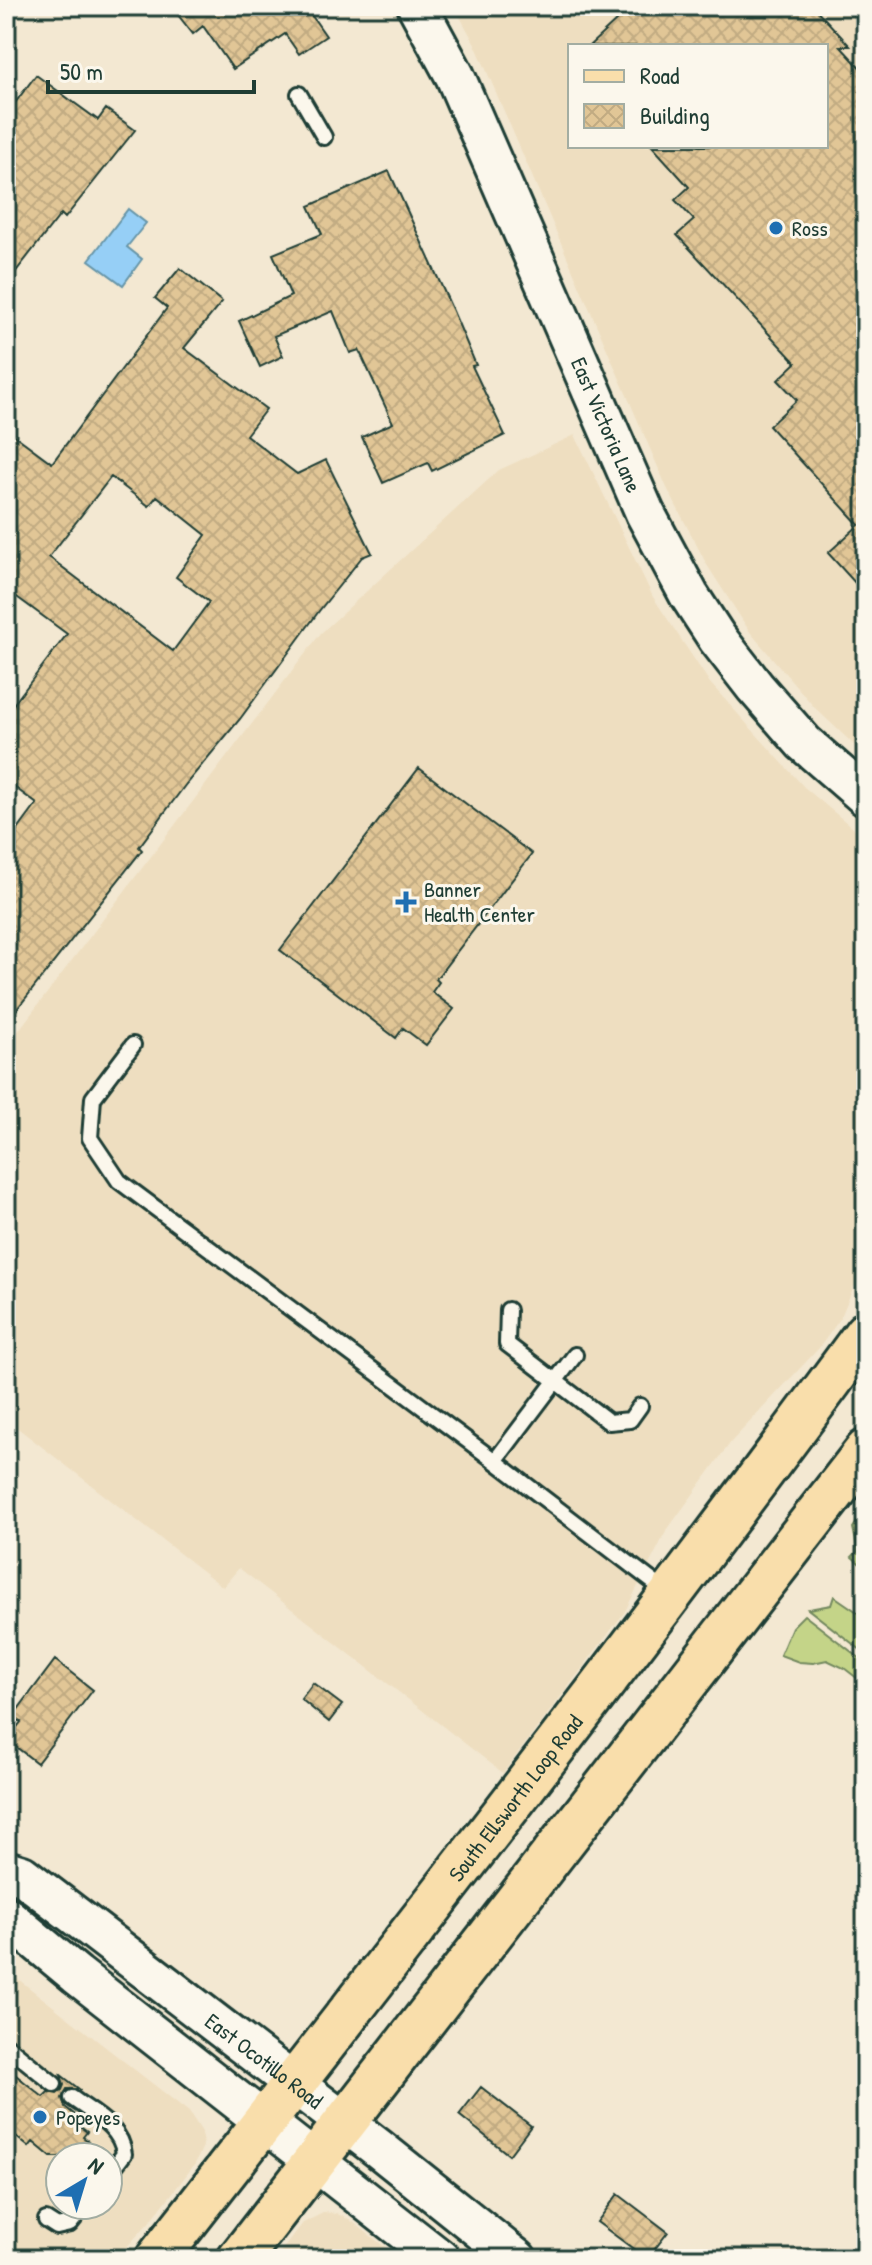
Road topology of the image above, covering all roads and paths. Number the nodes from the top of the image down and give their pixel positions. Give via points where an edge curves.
1 (417, 6) edge
2 (858, 6) edge
3 (866, 15) edge
4 (299, 94) dead end
5 (324, 137) dead end
6 (866, 797) edge
7 (133, 1045) dead end
8 (508, 1310) dead end
9 (866, 1333) edge
10 (575, 1355) dead end
11 (556, 1381) junction
12 (640, 1406) dead end
13 (866, 1451) edge
14 (495, 1461) junction
15 (670, 1595) junction
16 (6, 1870) edge
17 (6, 1916) edge
18 (6, 2045) edge
19 (54, 2084) dead end
20 (293, 2084) junction
21 (72, 2098) dead end
22 (264, 2122) junction
23 (345, 2123) junction
24 (123, 2141) edge
25 (316, 2161) junction
26 (48, 2221) edge
27 (72, 2221) edge
28 (157, 2259) edge
29 (239, 2259) edge
30 (440, 2259) edge
31 (517, 2259) edge

1 - 6 main road, East Victoria Lane via 455,76 645,513 689,595 755,687 804,743
2 - 3 lane
4 - 5 lane
7 - 14 lane via 93,1098 90,1138 119,1181
8 - 11 lane via 507,1344
9 - 15 main road, South Ellsworth Loop Road
10 - 11 lane
11 - 12 lane via 609,1422 630,1420
11 - 14 lane
13 - 23 main road
14 - 15 lane
15 - 20 main road, South Ellsworth Loop Road
16 - 20 main road, East Ocotillo Road via 22,1875
17 - 22 main road
18 - 19 lane
20 - 22 main road, South Ellsworth Loop Road
20 - 23 main road, East Ocotillo Road
21 - 24 lane
22 - 25 main road
22 - 28 main road, South Ellsworth Loop Road
23 - 25 main road
23 - 31 main road, East Ocotillo Road
25 - 29 main road
25 - 30 main road
26 - 27 lane via 57,2227

